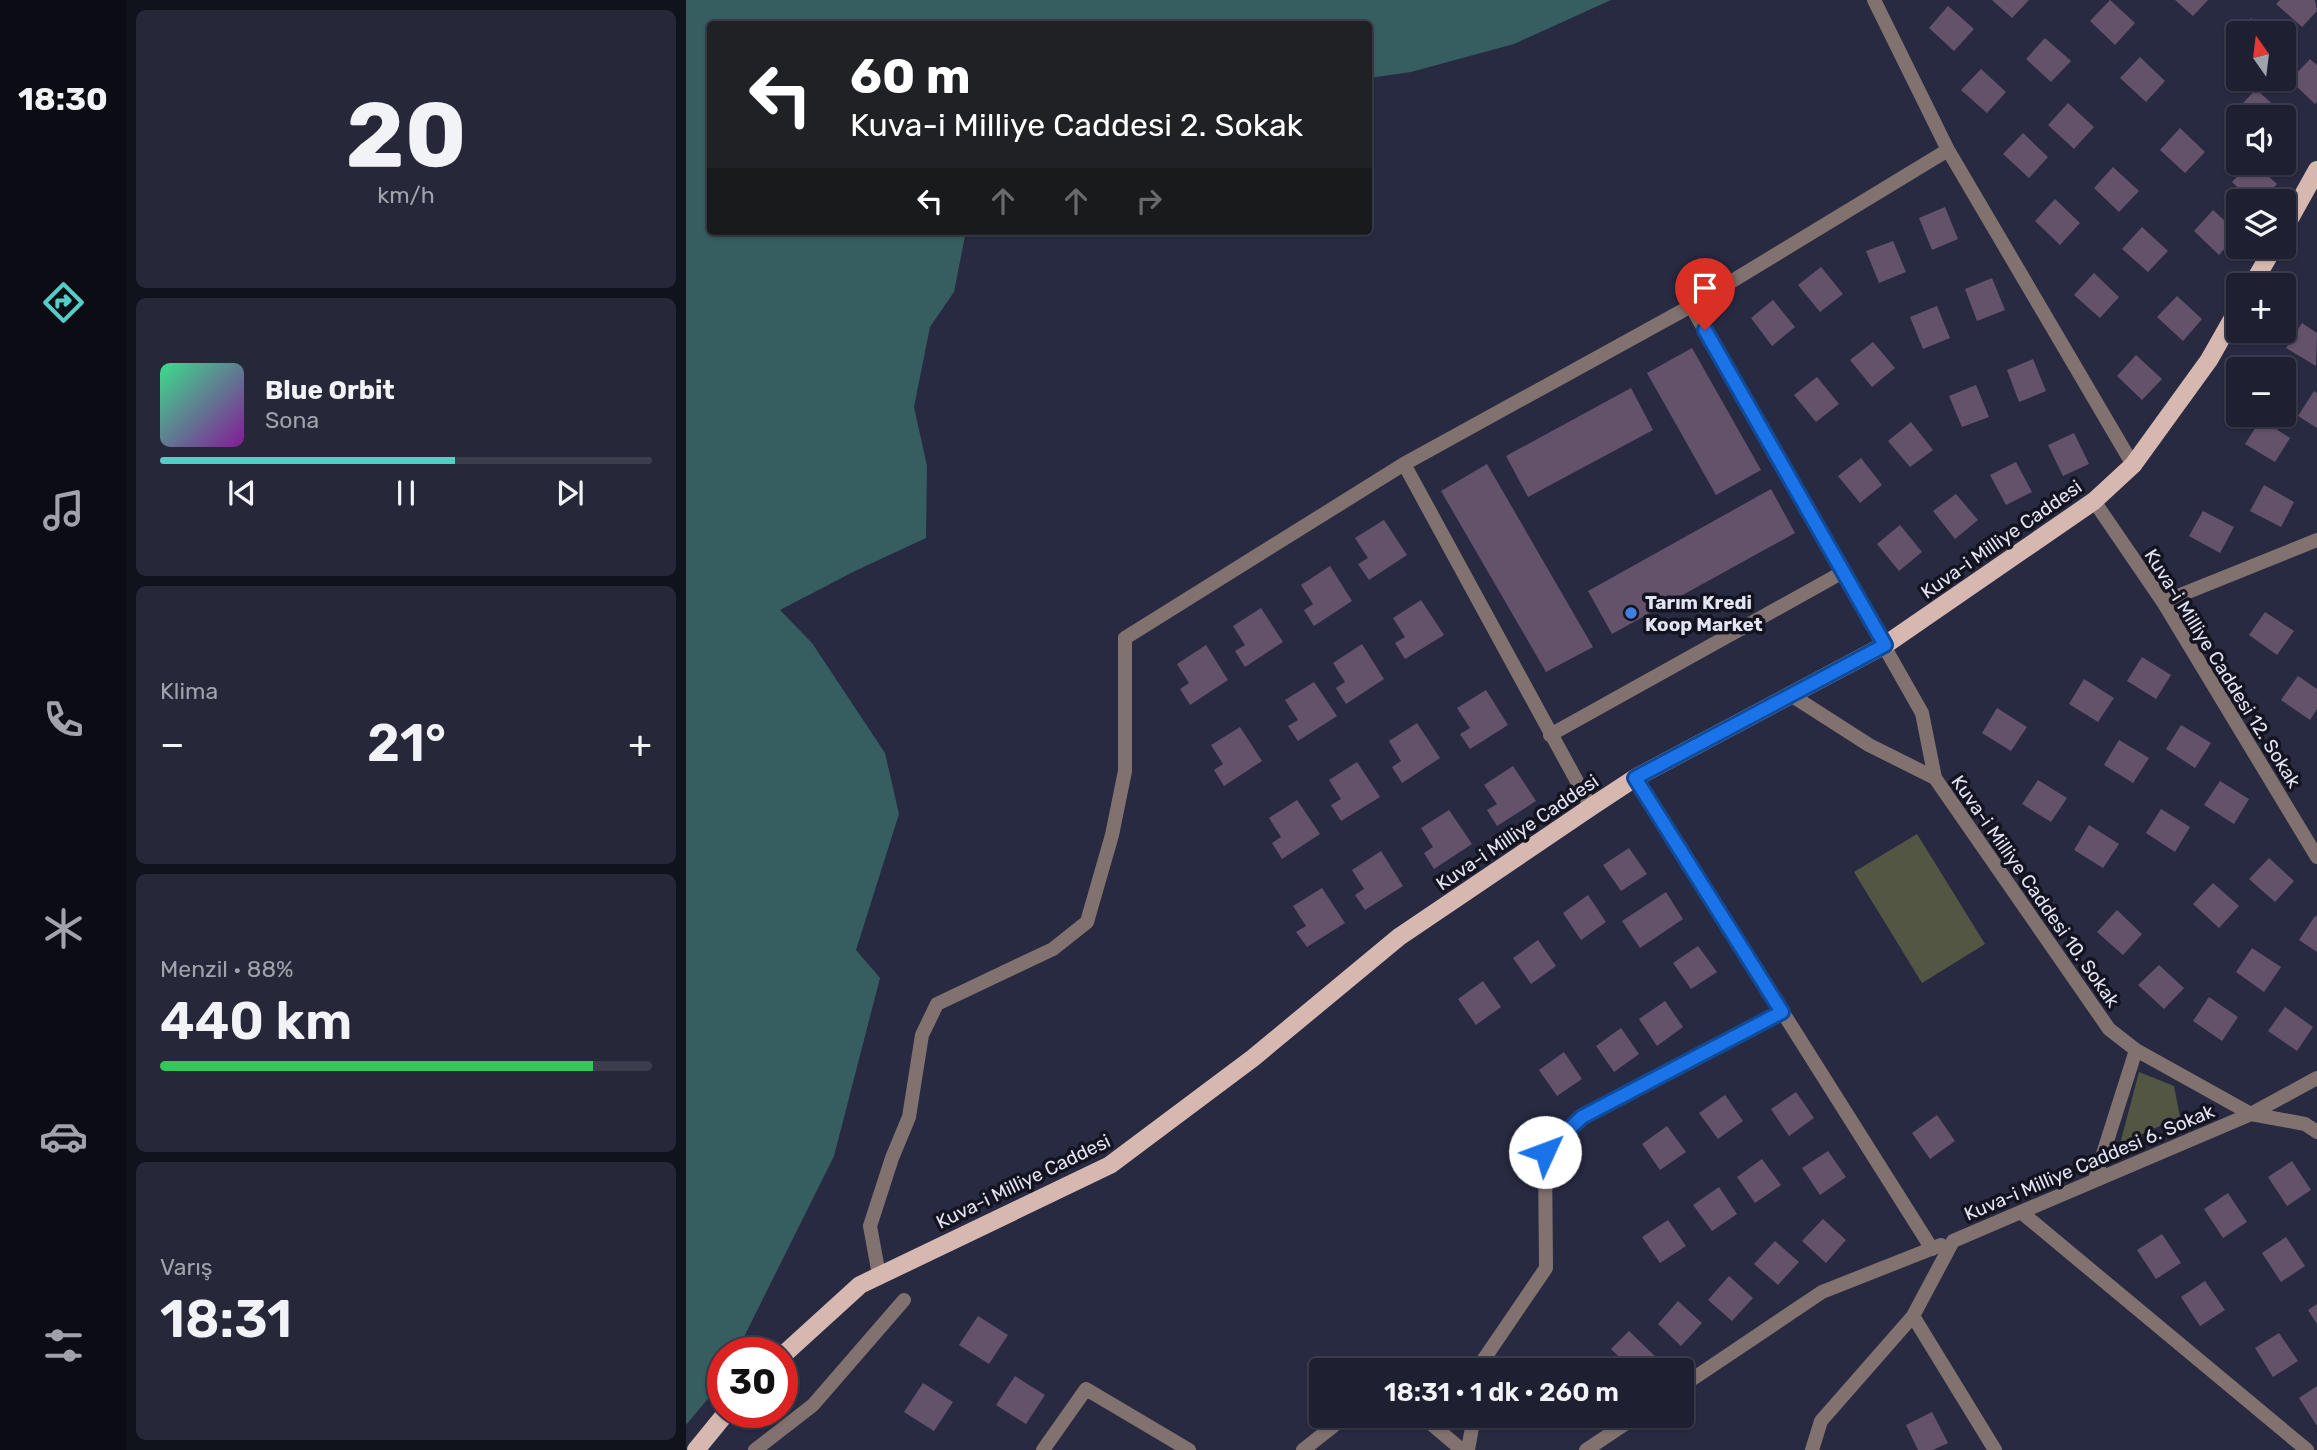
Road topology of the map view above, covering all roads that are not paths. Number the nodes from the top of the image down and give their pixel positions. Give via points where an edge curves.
1 (1874, 0) edge
2 (1948, 150) junction
3 (2317, 170) edge
4 (2296, 208) edge
5 (1691, 306) junction
6 (2226, 330) edge
7 (1404, 464) junction
8 (2133, 465) junction
9 (2094, 501) junction
10 (2317, 540) edge
11 (1843, 572) junction
12 (2163, 602) junction
13 (1885, 645) junction
14 (1791, 695) junction
15 (1550, 735) junction
16 (1635, 778) junction
17 (1935, 778) junction
18 (1591, 807) junction
19 (2317, 857) edge
20 (1782, 1012) junction
21 (2136, 1050) junction
22 (2317, 1078) edge
23 (2251, 1114) junction
24 (2317, 1132) edge
25 (2095, 1179) junction
26 (2021, 1212) junction
27 (1953, 1241) junction
28 (1932, 1249) junction
29 (879, 1275) junction
30 (904, 1300) dead end
31 (1913, 1316) junction
32 (798, 1341) edge
33 (1485, 1358) edge
34 (1694, 1378) edge
35 (714, 1428) edge
36 (1331, 1428) edge
37 (1436, 1428) edge
38 (1472, 1428) edge
39 (1619, 1428) edge
40 (696, 1450) edge
41 (755, 1450) edge
42 (1043, 1450) edge
43 (1189, 1450) edge
44 (1303, 1450) edge
45 (1462, 1450) edge
46 (1468, 1450) edge
47 (1586, 1450) edge
48 (1812, 1450) edge
49 (1995, 1450) edge
50 (2307, 1450) edge

1 - 2 street
2 - 5 street
2 - 8 street
3 - 4 main road
5 - 7 street
5 - 11 street, Kuva-i Milliye Caddesi 10. Sokak
6 - 8 main road, Kuva-i Milliye Caddesi
7 - 15 street
7 - 29 street via 1125,638 1125,771 1087,922 1052,949 937,1004 922,1035 909,1117 870,1226
8 - 9 main road, Kuva-i Milliye Caddesi
9 - 12 street, Kuva-i Milliye Caddesi 12. Sokak
9 - 13 main road, Kuva-i Milliye Caddesi
10 - 12 street
11 - 13 street, Kuva-i Milliye Caddesi 10. Sokak
11 - 15 street
12 - 19 street, Kuva-i Milliye Caddesi 12. Sokak
13 - 14 main road, Kuva-i Milliye Caddesi
13 - 17 street, Kuva-i Milliye Caddesi 10. Sokak via 1922,713
14 - 16 main road, Kuva-i Milliye Caddesi
14 - 17 street via 1869,745
15 - 18 street
16 - 18 main road, Kuva-i Milliye Caddesi
16 - 20 street
17 - 21 street, Kuva-i Milliye Caddesi 10. Sokak via 2109,1029
18 - 29 main road, Kuva-i Milliye Caddesi via 1399,937 1253,1058 1110,1165
20 - 28 street
20 - 33 street via 1582,1117 1545,1152 1546,1268
21 - 23 street, Kuva-i Milliye Caddesi 10. Sokak
21 - 25 street
22 - 23 street, Kuva-i Milliye Caddesi 6. Sokak
23 - 24 street, Kuva-i Milliye Caddesi 10. Sokak via 2305,1124
23 - 25 street, Kuva-i Milliye Caddesi 6. Sokak
25 - 26 street, Kuva-i Milliye Caddesi 6. Sokak
26 - 27 street, Kuva-i Milliye Caddesi 6. Sokak
26 - 50 street
27 - 28 street
27 - 31 street, Kuva-i Milliye Caddesi 6. Sokak
28 - 34 street via 1822,1292
29 - 32 main road, Kuva-i Milliye Caddesi via 860,1284
30 - 41 street via 813,1405
31 - 48 street, Kuva-i Milliye Caddesi 6. Sokak via 1821,1422
31 - 49 street
35 - 40 main road
36 - 44 street
37 - 45 street
38 - 46 street
39 - 47 street
42 - 43 street via 1086,1389

